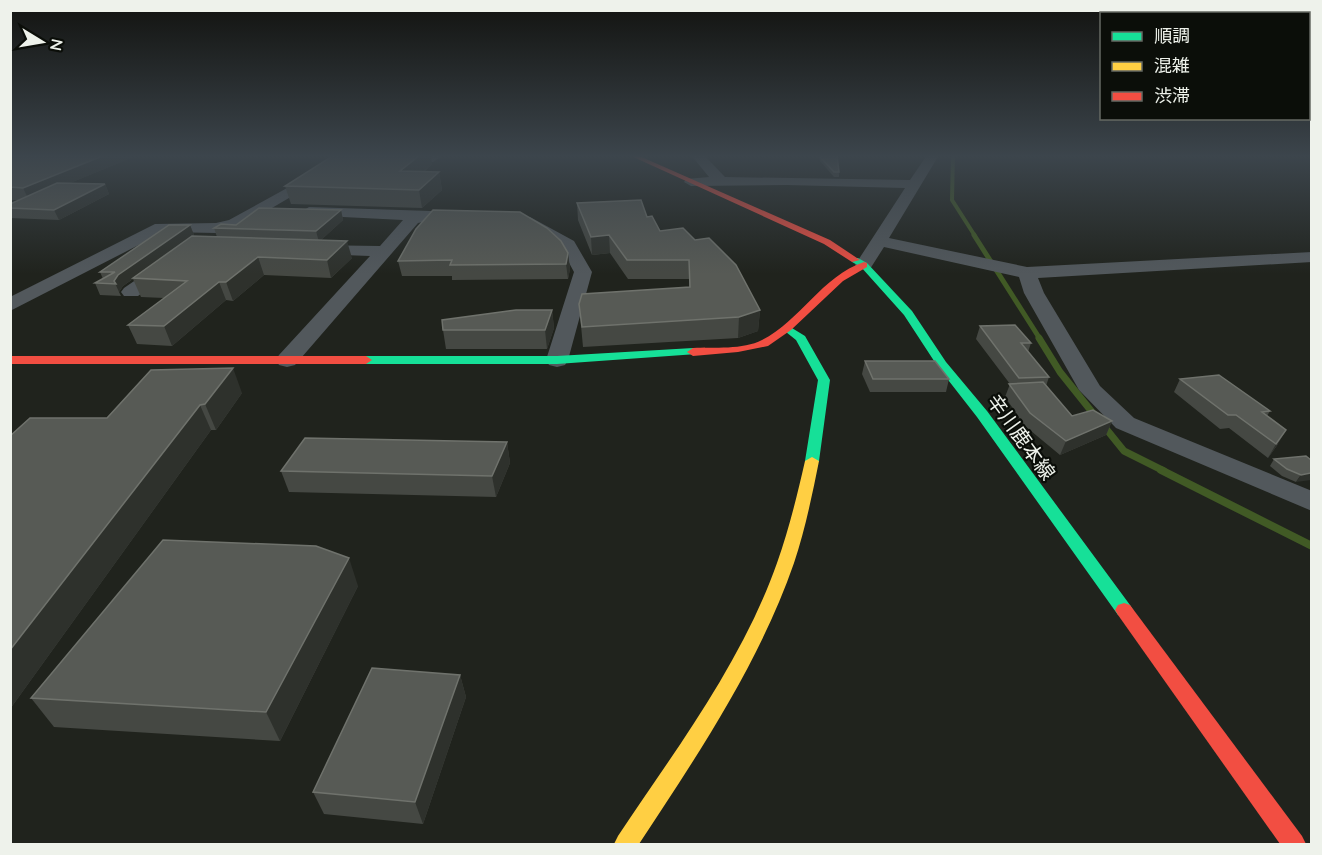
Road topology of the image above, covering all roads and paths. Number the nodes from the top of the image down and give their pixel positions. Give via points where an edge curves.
1 (284, 195) edge
2 (720, 195) edge
3 (906, 195) edge
4 (260, 210) junction
5 (425, 216) junction
6 (481, 218) edge
7 (514, 219) edge
8 (217, 228) junction
9 (878, 241) junction
10 (194, 246) edge
11 (301, 249) edge
12 (385, 251) junction
13 (1311, 257) edge
14 (176, 260) edge
15 (864, 265) junction
16 (1027, 273) junction
17 (130, 292) dead end
18 (10, 305) edge
19 (788, 328) junction
20 (10, 360) edge
21 (287, 360) junction
22 (556, 360) junction
23 (1311, 502) edge
24 (626, 844) edge
25 (1294, 844) edge

1 - 4 street
2 - 15 street, 辛川鹿本線 via 827,242
3 - 9 street
4 - 5 street
4 - 8 street
5 - 6 street
5 - 12 street via 412,220
7 - 22 street via 526,219 568,245 583,272
8 - 10 street
8 - 18 street via 161,227
9 - 15 street
9 - 16 street
11 - 12 street
12 - 21 street
13 - 16 street
14 - 17 street
15 - 19 street via 839,279
15 - 25 street, 辛川鹿本線 via 908,313
16 - 23 street via 1034,293 1091,390 1125,423
19 - 22 street via 764,344 738,349
19 - 24 street via 801,338 824,380 808,490 776,591 717,707
20 - 21 street
21 - 22 street

